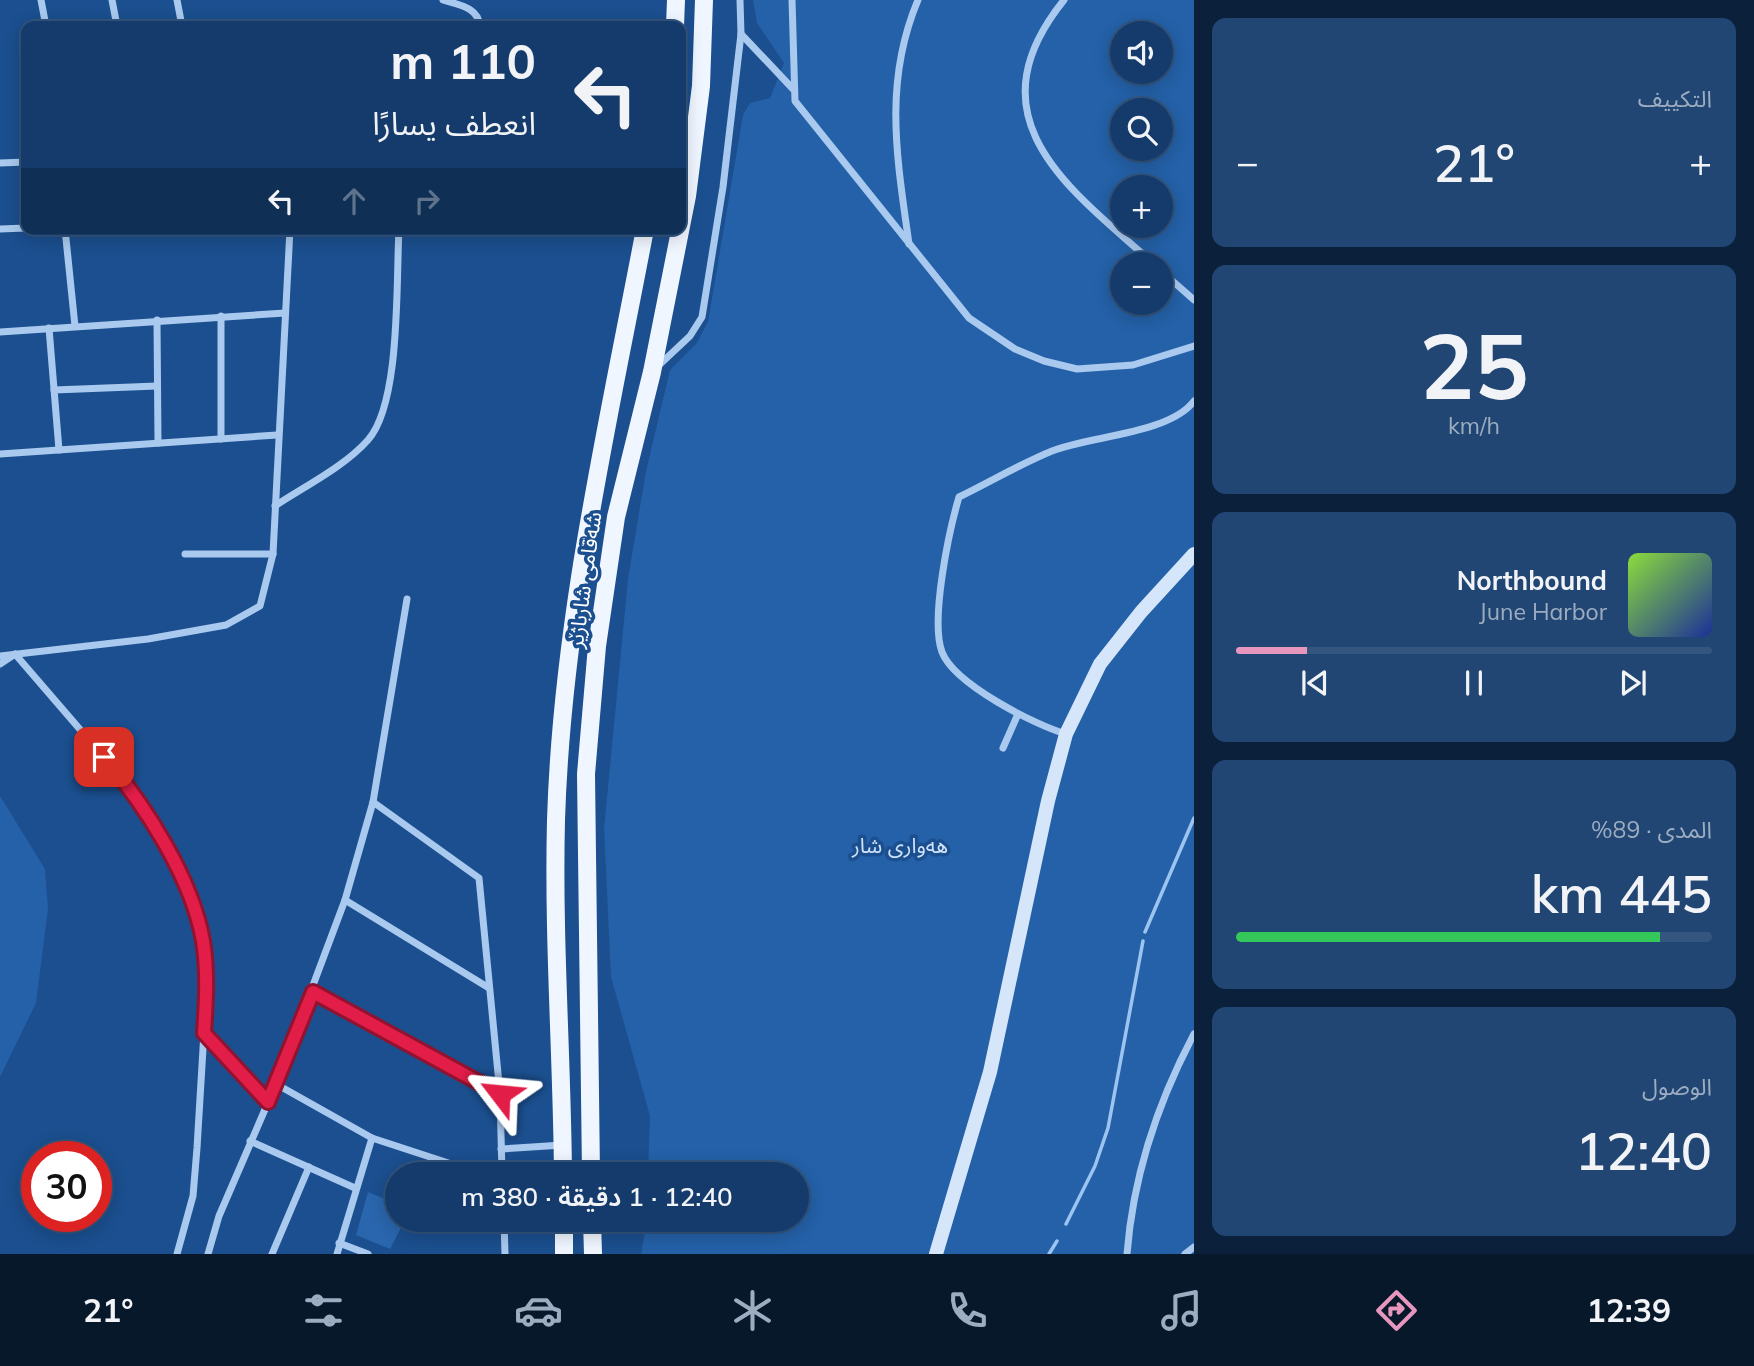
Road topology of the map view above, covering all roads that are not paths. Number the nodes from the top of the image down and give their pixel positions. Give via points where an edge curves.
1 (41, 0) edge
2 (112, 0) edge
3 (177, 0) edge
4 (443, 0) edge
5 (676, 0) edge
6 (704, 0) edge
7 (740, 0) edge
8 (792, 0) edge
9 (918, 0) edge
10 (1064, 0) edge
11 (45, 21) edge
12 (116, 21) edge
13 (181, 21) edge
14 (479, 21) edge
15 (675, 21) edge
16 (741, 34) junction
17 (793, 89) junction
18 (21, 162) edge
19 (0, 163) edge
20 (686, 198) edge
21 (21, 228) edge
22 (0, 229) edge
23 (66, 235) edge
24 (290, 235) edge
25 (399, 235) edge
26 (644, 235) edge
27 (679, 235) edge
28 (909, 245) junction
29 (1140, 252) edge
30 (1173, 281) edge
31 (1194, 300) edge
32 (285, 313) junction
33 (221, 316) junction
34 (157, 320) junction
35 (75, 326) junction
36 (49, 328) junction
37 (0, 332) edge
38 (1194, 346) edge
39 (652, 372) junction
40 (158, 386) junction
41 (54, 390) junction
42 (1194, 401) edge
43 (277, 435) junction
44 (221, 439) junction
45 (158, 443) junction
46 (59, 450) junction
47 (0, 454) edge
48 (275, 506) junction
49 (185, 554) dead end
50 (273, 554) junction
51 (1194, 554) edge
52 (407, 599) dead end
53 (575, 620) junction
54 (600, 623) junction
55 (15, 654) junction
56 (0, 656) edge
57 (0, 664) edge
58 (1018, 714) junction
59 (1066, 734) junction
60 (1003, 748) dead end
61 (373, 802) junction
62 (345, 900) junction
63 (489, 988) junction
64 (313, 992) junction
65 (204, 1033) junction
66 (1194, 1034) edge
67 (276, 1084) junction
68 (500, 1094) junction
69 (268, 1102) junction
70 (372, 1138) junction
71 (250, 1141) junction
72 (563, 1145) junction
73 (501, 1149) junction
74 (445, 1162) edge
75 (502, 1162) edge
76 (563, 1162) edge
77 (591, 1162) edge
78 (309, 1167) junction
79 (355, 1188) junction
80 (504, 1232) edge
81 (564, 1232) edge
82 (592, 1232) edge
83 (339, 1243) junction
84 (1194, 1247) edge
85 (177, 1254) edge
86 (208, 1254) edge
87 (272, 1254) edge
88 (337, 1254) edge
89 (368, 1254) edge
90 (505, 1254) edge
91 (564, 1254) edge
92 (593, 1254) edge
93 (936, 1254) edge
94 (1127, 1254) edge
95 (1185, 1254) edge

1 - 11 street
2 - 12 street
3 - 13 street
4 - 14 street via 471,9
5 - 15 main road
6 - 20 main road, شەقامی شارباژێر via 701,86
7 - 16 street
8 - 17 street
9 - 28 street via 901,46 895,108
10 - 29 street via 1042,30 1027,78 1032,134 1068,188
16 - 17 street
16 - 39 street via 702,317 690,336
17 - 28 street via 801,111
18 - 19 street
21 - 22 street
23 - 35 street
24 - 32 street
25 - 48 street via 390,387 379,424 354,452
26 - 53 main road, شەقامی شارباژێر via 589,520
27 - 39 main road, شەقامی شارباژێر
28 - 38 street via 969,318 1044,362 1105,369
30 - 31 street
32 - 33 street
32 - 43 street
33 - 34 street
33 - 44 street
34 - 35 street
34 - 40 street
35 - 36 street
36 - 37 street
36 - 41 street
39 - 54 main road, شەقامی شارباژێر via 616,517
40 - 41 street
40 - 45 street
41 - 46 street
42 - 58 street via 1184,412 1146,428 1053,450 959,497 943,574 942,652 963,677
43 - 44 street
43 - 48 street
44 - 45 street
45 - 46 street
46 - 47 street
48 - 50 street
49 - 50 street
50 - 55 street via 260,606 226,625
51 - 59 street via 1100,664
52 - 61 street
53 - 54 main road
53 - 72 main road, شەقامی شارباژێر via 556,820
54 - 77 main road, شەقامی شارباژێر via 586,774
55 - 56 street
55 - 57 street
55 - 65 street via 121,777 166,848 202,939
58 - 59 street
58 - 60 street
59 - 93 street via 990,1072
61 - 62 street
61 - 63 street via 479,878
62 - 63 street
62 - 64 street
63 - 68 street
64 - 67 street
64 - 68 street
65 - 69 street
65 - 85 street via 193,1196
66 - 94 street via 1162,1102 1147,1148
67 - 69 street
67 - 70 street
68 - 73 street
69 - 71 street
70 - 74 street
70 - 79 street
71 - 78 street
71 - 86 street
72 - 73 street
72 - 76 main road, شەقامی شارباژێر
73 - 75 street
78 - 79 street
78 - 87 street
79 - 83 street
80 - 90 street
81 - 91 main road
82 - 92 main road
83 - 88 street
83 - 89 street
84 - 95 street

